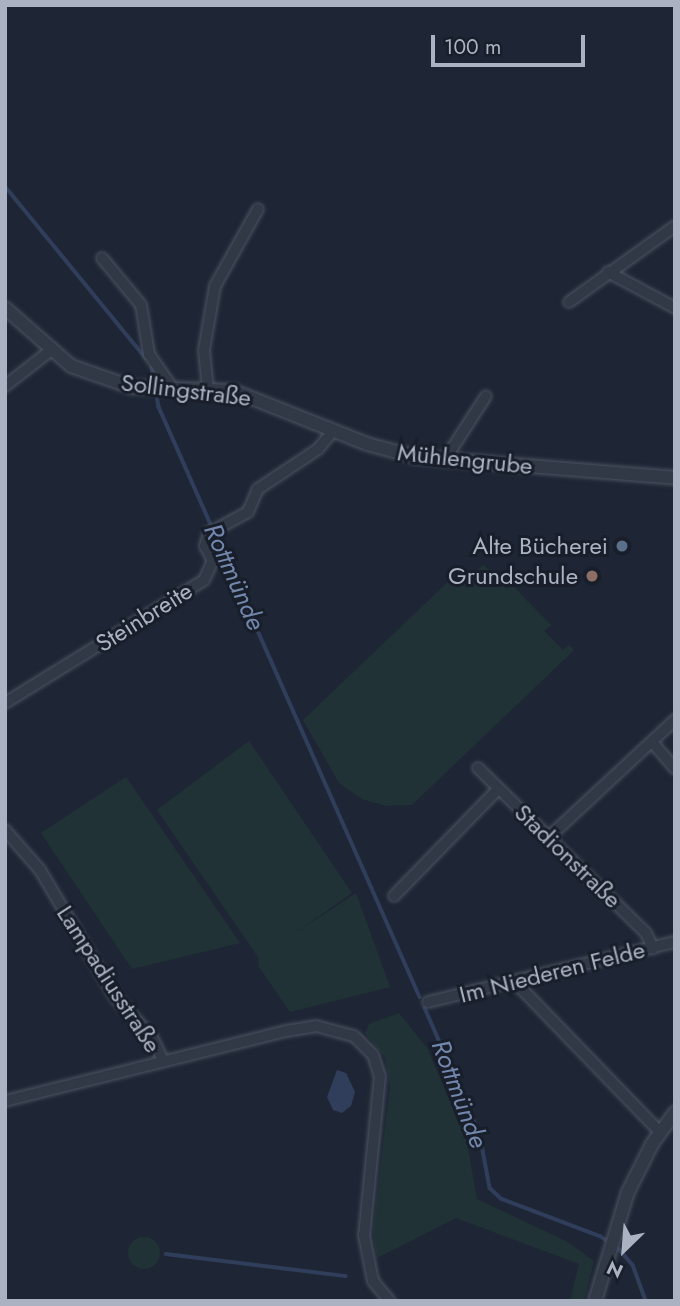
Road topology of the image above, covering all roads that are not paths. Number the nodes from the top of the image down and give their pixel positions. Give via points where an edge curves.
1 (258, 209) dead end
2 (675, 226) edge
3 (103, 258) dead end
4 (608, 272) junction
5 (569, 302) dead end
6 (5, 308) edge
7 (675, 309) edge
8 (50, 351) junction
9 (5, 386) edge
10 (168, 389) junction
11 (208, 389) junction
12 (486, 396) dead end
13 (265, 400) joint
14 (333, 431) junction
15 (444, 461) junction
16 (675, 478) edge
17 (5, 703) edge
18 (675, 720) edge
19 (652, 742) junction
20 (478, 768) dead end
21 (675, 768) edge
22 (498, 789) junction
23 (5, 830) edge
24 (550, 836) junction
25 (394, 896) dead end
26 (675, 942) edge
27 (653, 948) junction
28 (515, 982) junction
29 (428, 1002) dead end
30 (163, 1061) junction
31 (5, 1101) edge
32 (675, 1112) edge
33 (660, 1132) junction
34 (390, 1301) edge
35 (595, 1301) edge

1 - 11 street via 215,286 204,350
2 - 4 street
3 - 10 street via 141,305 149,354
4 - 5 street
4 - 7 street
6 - 8 street, Sollingstraße
8 - 9 street
8 - 10 street, Sollingstraße via 93,377
10 - 11 street, Sollingstraße
11 - 13 street, Sollingstraße
12 - 15 street
13 - 14 street, Mühlengrube
14 - 15 street, Mühlengrube via 389,452
14 - 17 street, Steinbreite via 318,449 258,489 248,512 213,531 205,545 213,561 204,580
15 - 16 street, Mühlengrube
18 - 19 street
19 - 21 street
19 - 24 street
20 - 22 street, Stadionstraße
22 - 24 street, Stadionstraße
22 - 25 street
23 - 30 street, Lampadiusstraße via 40,870 115,997 152,1037
24 - 27 street, Stadionstraße via 646,933
26 - 27 street, Im Niederen Felde
27 - 28 street, Im Niederen Felde
28 - 29 street, Im Niederen Felde
28 - 33 street
30 - 31 street
30 - 34 street via 316,1026 340,1031 365,1044 380,1076 364,1235 366,1263 373,1282
32 - 33 street
33 - 35 street via 628,1192

